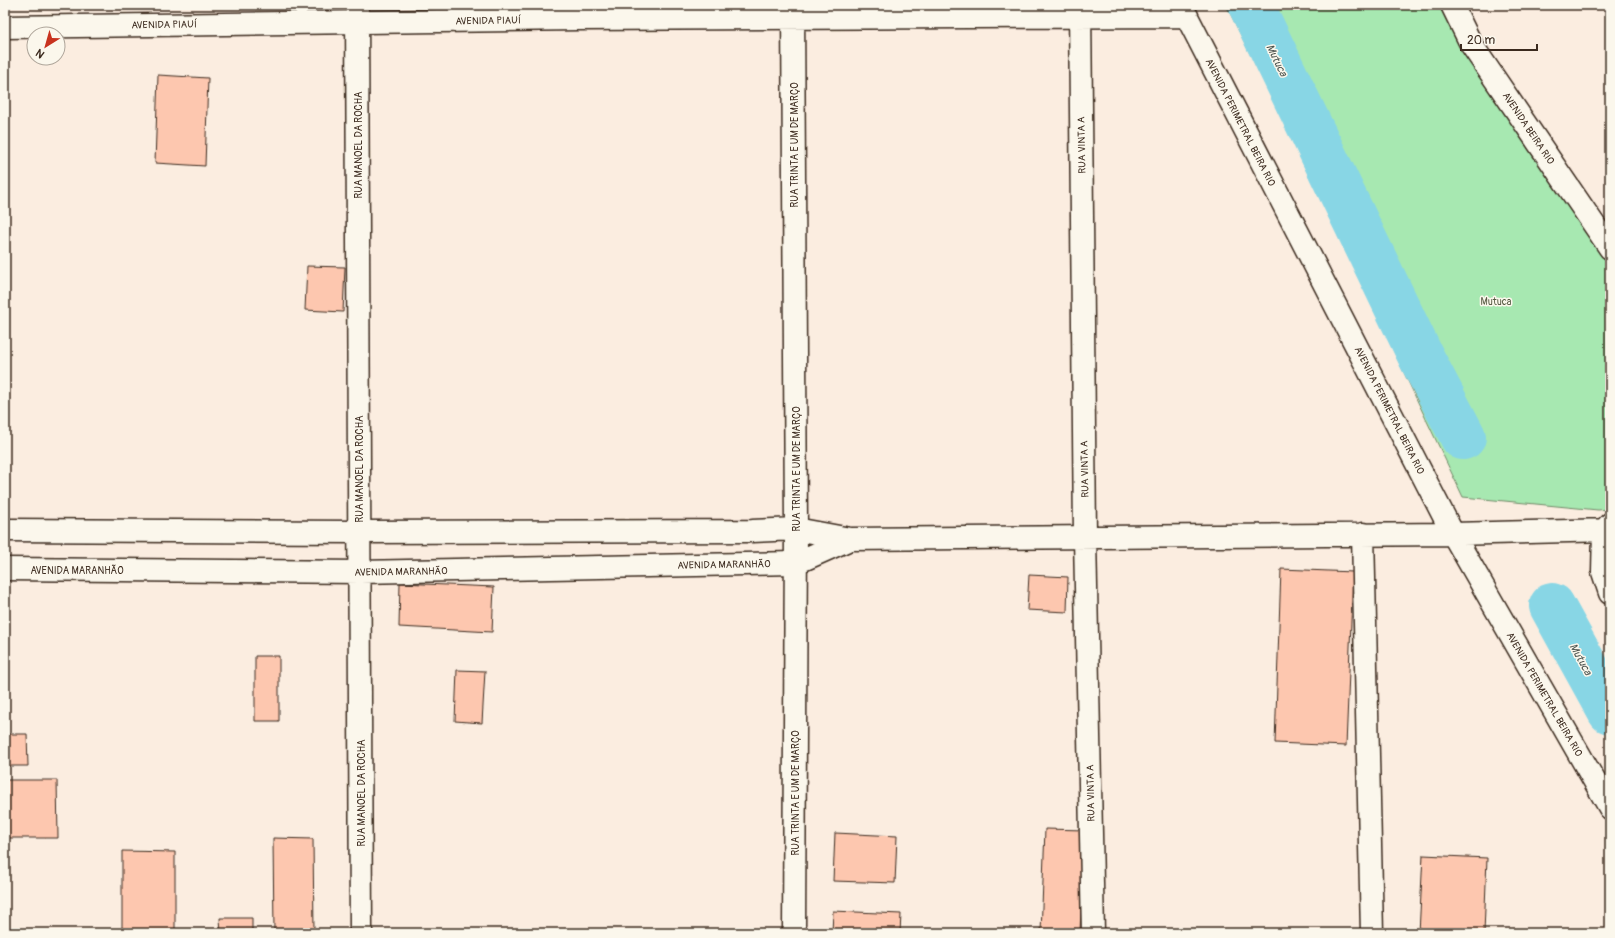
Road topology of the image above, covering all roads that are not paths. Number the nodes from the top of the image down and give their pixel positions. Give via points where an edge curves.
1 (1452, 5) edge
2 (1184, 10) edge
3 (793, 11) edge
4 (1080, 11) edge
5 (578, 12) edge
6 (357, 13) edge
7 (5, 27) edge
8 (1610, 248) edge
9 (1608, 528) edge
10 (796, 529) junction
11 (5, 530) edge
12 (359, 532) junction
13 (1362, 534) junction
14 (1454, 534) junction
15 (1085, 537) junction
16 (850, 538) junction
17 (796, 563) junction
18 (5, 569) edge
19 (360, 572) junction
20 (1610, 594) edge
21 (1610, 808) edge
22 (361, 933) edge
23 (794, 933) edge
24 (1093, 933) edge
25 (1372, 933) edge

1 - 8 street, AVENIDA BEIRA RIO via 1471,44
2 - 4 street, AVENIDA PIAUÍ
2 - 14 street, AVENIDA PERIMETRAL BEIRA RIO
3 - 4 street, AVENIDA PIAUÍ
3 - 5 street, AVENIDA PIAUÍ
3 - 10 street, RUA TRINTA E UM DE MARÇO
4 - 15 street, RUA VINTA A
5 - 6 street, AVENIDA PIAUÍ
6 - 7 street, AVENIDA PIAUÍ
6 - 12 street, RUA MANOEL DA ROCHA
9 - 14 street
9 - 20 street via 1603,572
10 - 12 street
10 - 16 street
10 - 17 street, RUA TRINTA E UM DE MARÇO
11 - 12 street
12 - 19 street, RUA MANOEL DA ROCHA
13 - 14 street
13 - 15 street
13 - 25 street
14 - 21 street, AVENIDA PERIMETRAL BEIRA RIO
15 - 16 street
15 - 24 street, RUA VINTA A
16 - 17 street
17 - 19 street, AVENIDA MARANHÃO
17 - 23 street, RUA TRINTA E UM DE MARÇO
18 - 19 street, AVENIDA MARANHÃO
19 - 22 street, RUA MANOEL DA ROCHA

